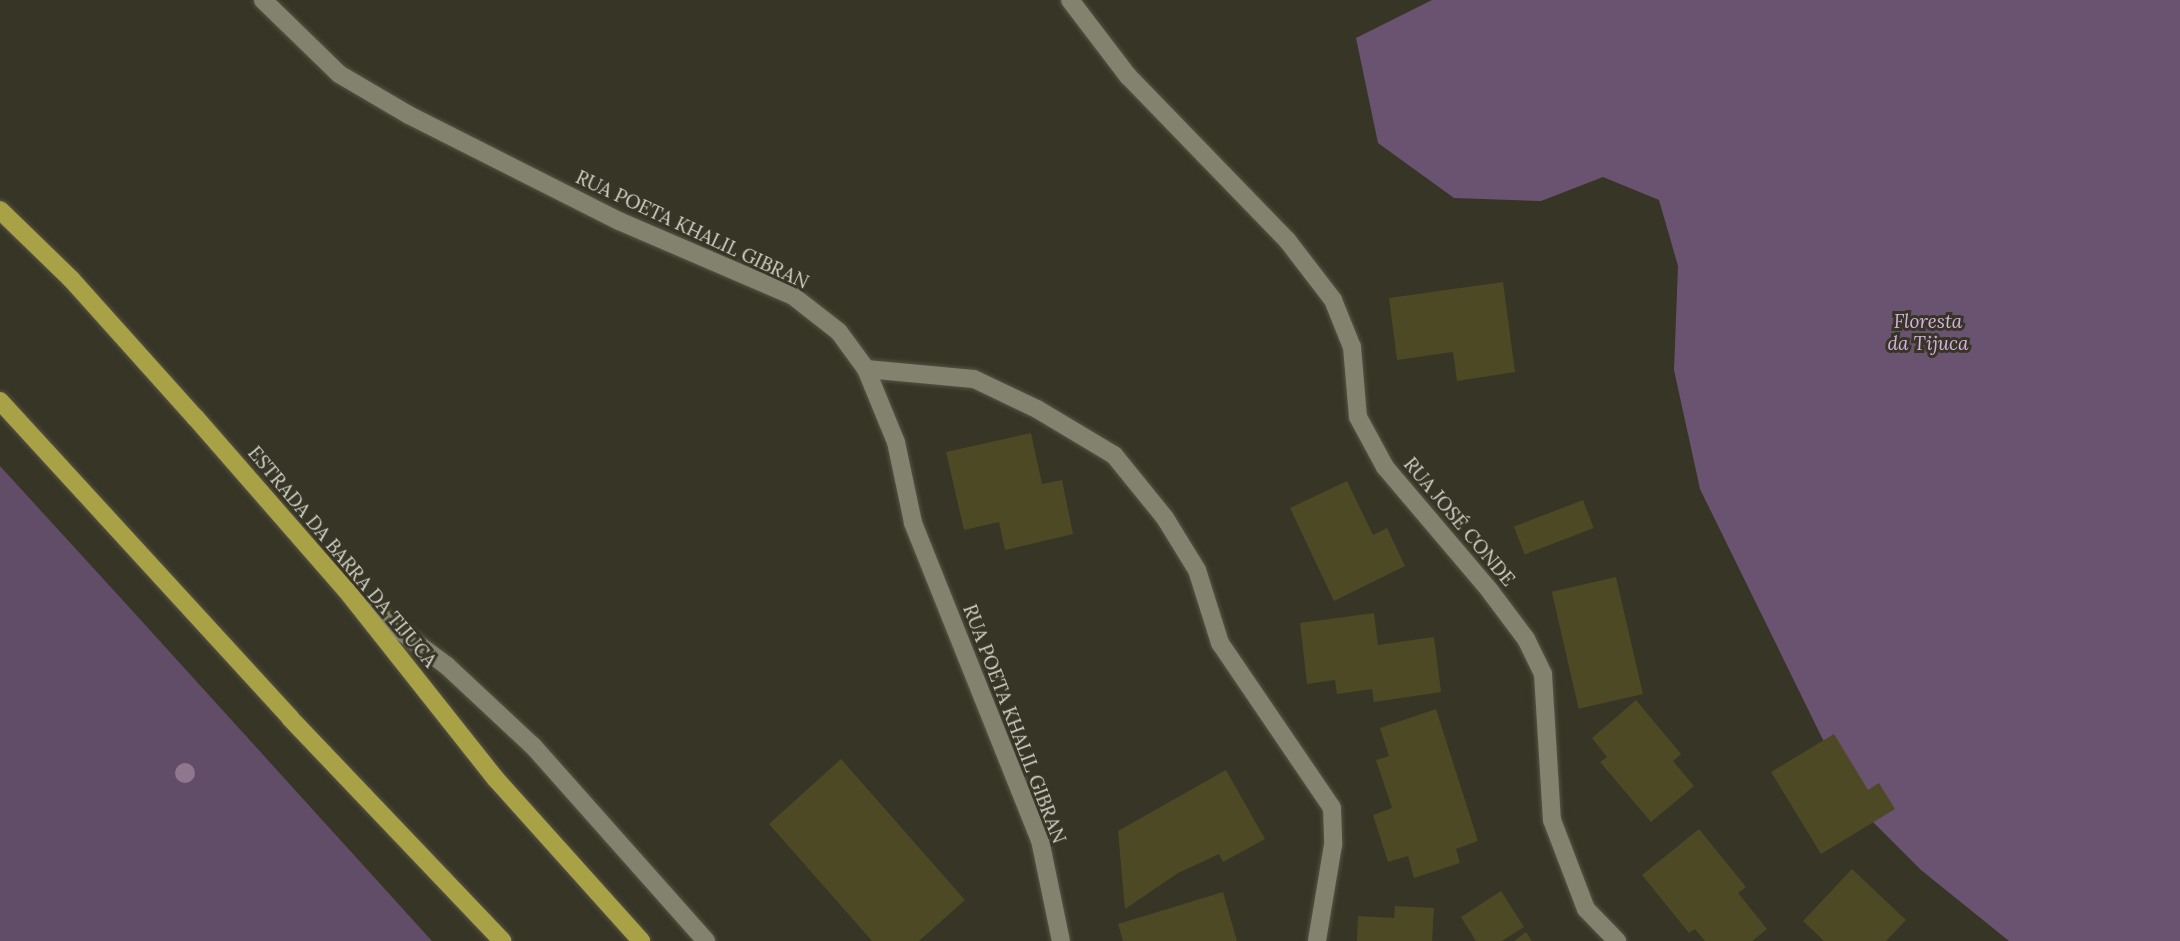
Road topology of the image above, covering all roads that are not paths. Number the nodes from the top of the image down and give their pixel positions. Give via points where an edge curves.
1 (262, 0) edge
2 (1070, 0) edge
3 (0, 210) edge
4 (866, 369) junction
5 (0, 401) edge
6 (346, 590) junction
7 (502, 941) edge
8 (641, 941) edge
9 (706, 941) edge
10 (1061, 941) edge
11 (1317, 941) edge
12 (1617, 941) edge

1 - 4 street, RUA POETA KHALIL GIBRAN via 339,74 409,115 619,221 793,296 839,332
2 - 12 street, RUA JOSÉ CONDE via 1128,76 1287,240 1333,300 1352,347 1358,417 1385,467 1490,591 1526,639 1543,674 1552,820 1586,909
3 - 6 main road, ESTRADA DA BARRA DA TIJUCA via 71,279
4 - 10 street, RUA POETA KHALIL GIBRAN via 896,442 913,523 1040,840
4 - 11 street via 974,379 1037,409 1114,455 1157,508 1197,570 1220,643 1332,808 1333,845
5 - 7 main road
6 - 8 main road, ESTRADA DA BARRA DA TIJUCA via 495,778
6 - 9 street via 446,665 533,746

